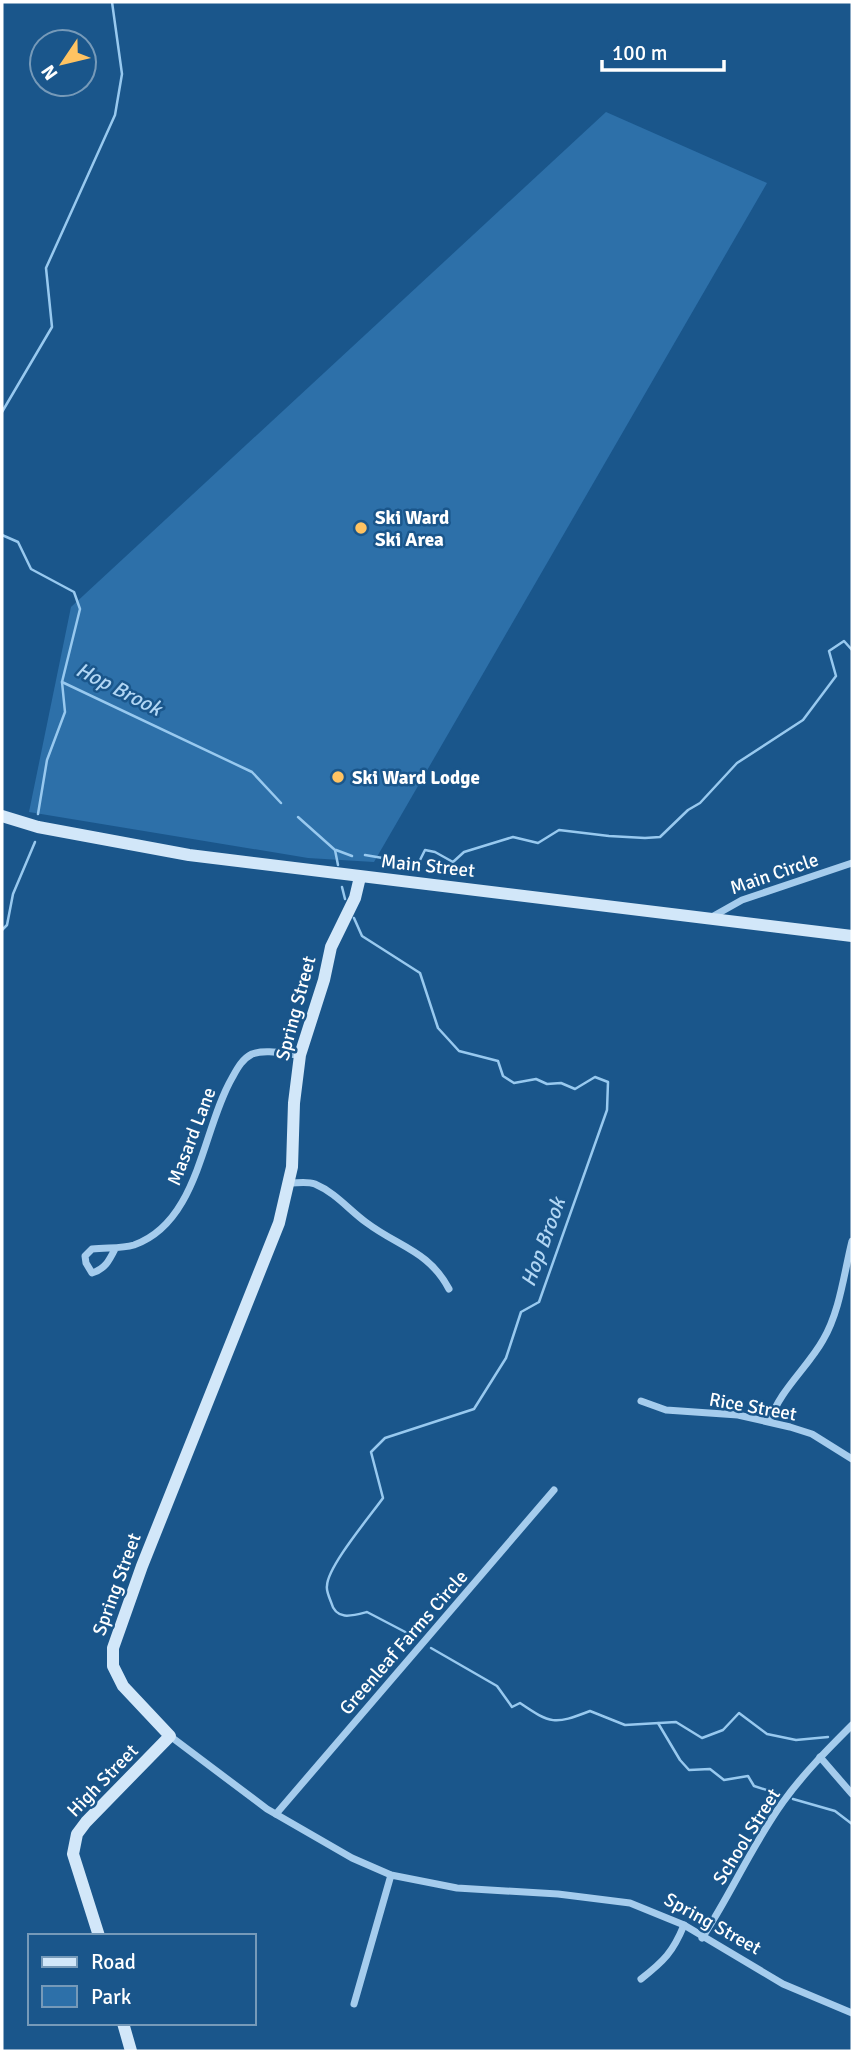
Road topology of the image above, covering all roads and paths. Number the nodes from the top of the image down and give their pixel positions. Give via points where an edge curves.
1 (2, 816) edge
2 (852, 863) edge
3 (360, 877) junction
4 (709, 918) junction
5 (852, 936) edge
6 (300, 1055) junction
7 (289, 1182) junction
8 (852, 1241) edge
9 (115, 1249) junction
10 (449, 1289) dead end
11 (641, 1401) dead end
12 (770, 1421) junction
13 (852, 1460) edge
14 (554, 1490) dead end
15 (852, 1725) edge
16 (170, 1737) junction
17 (820, 1758) junction
18 (852, 1794) edge
19 (275, 1814) junction
20 (391, 1875) junction
21 (684, 1925) junction
22 (98, 1934) edge
23 (702, 1938) junction
24 (641, 1979) dead end
25 (354, 2004) dead end
26 (852, 2013) edge
27 (124, 2025) edge
28 (131, 2051) edge

1 - 3 street, Main Street via 175,853
2 - 4 street, Main Circle via 742,900
3 - 4 street, Main Street
3 - 6 street, Spring Street via 331,947
4 - 5 street, Main Street
6 - 7 street, Spring Street
6 - 9 street, Masard Lane via 262,1052 245,1058 228,1084 192,1184 176,1212 136,1244
7 - 10 street via 309,1182 326,1189 367,1223 427,1260
7 - 16 street, Spring Street via 279,1223 113,1648 113,1666 123,1686
8 - 12 street via 824,1340
9 - 9 street, Masard Lane via 92,1249 85,1256 92,1273 108,1264
11 - 12 street, Rice Street via 666,1410
12 - 13 street, Rice Street via 812,1434
14 - 19 street, Greenleaf Farms Circle
15 - 17 street, School Street
16 - 19 street, Spring Street
16 - 22 street, High Street via 77,1834 74,1854
17 - 18 street
17 - 23 street, School Street via 769,1824
19 - 20 street, Spring Street
20 - 21 street, Spring Street via 457,1888 609,1899 650,1909
20 - 25 street
21 - 23 street, Spring Street
21 - 24 street via 673,1950
23 - 26 street, Spring Street via 783,1984
27 - 28 street

